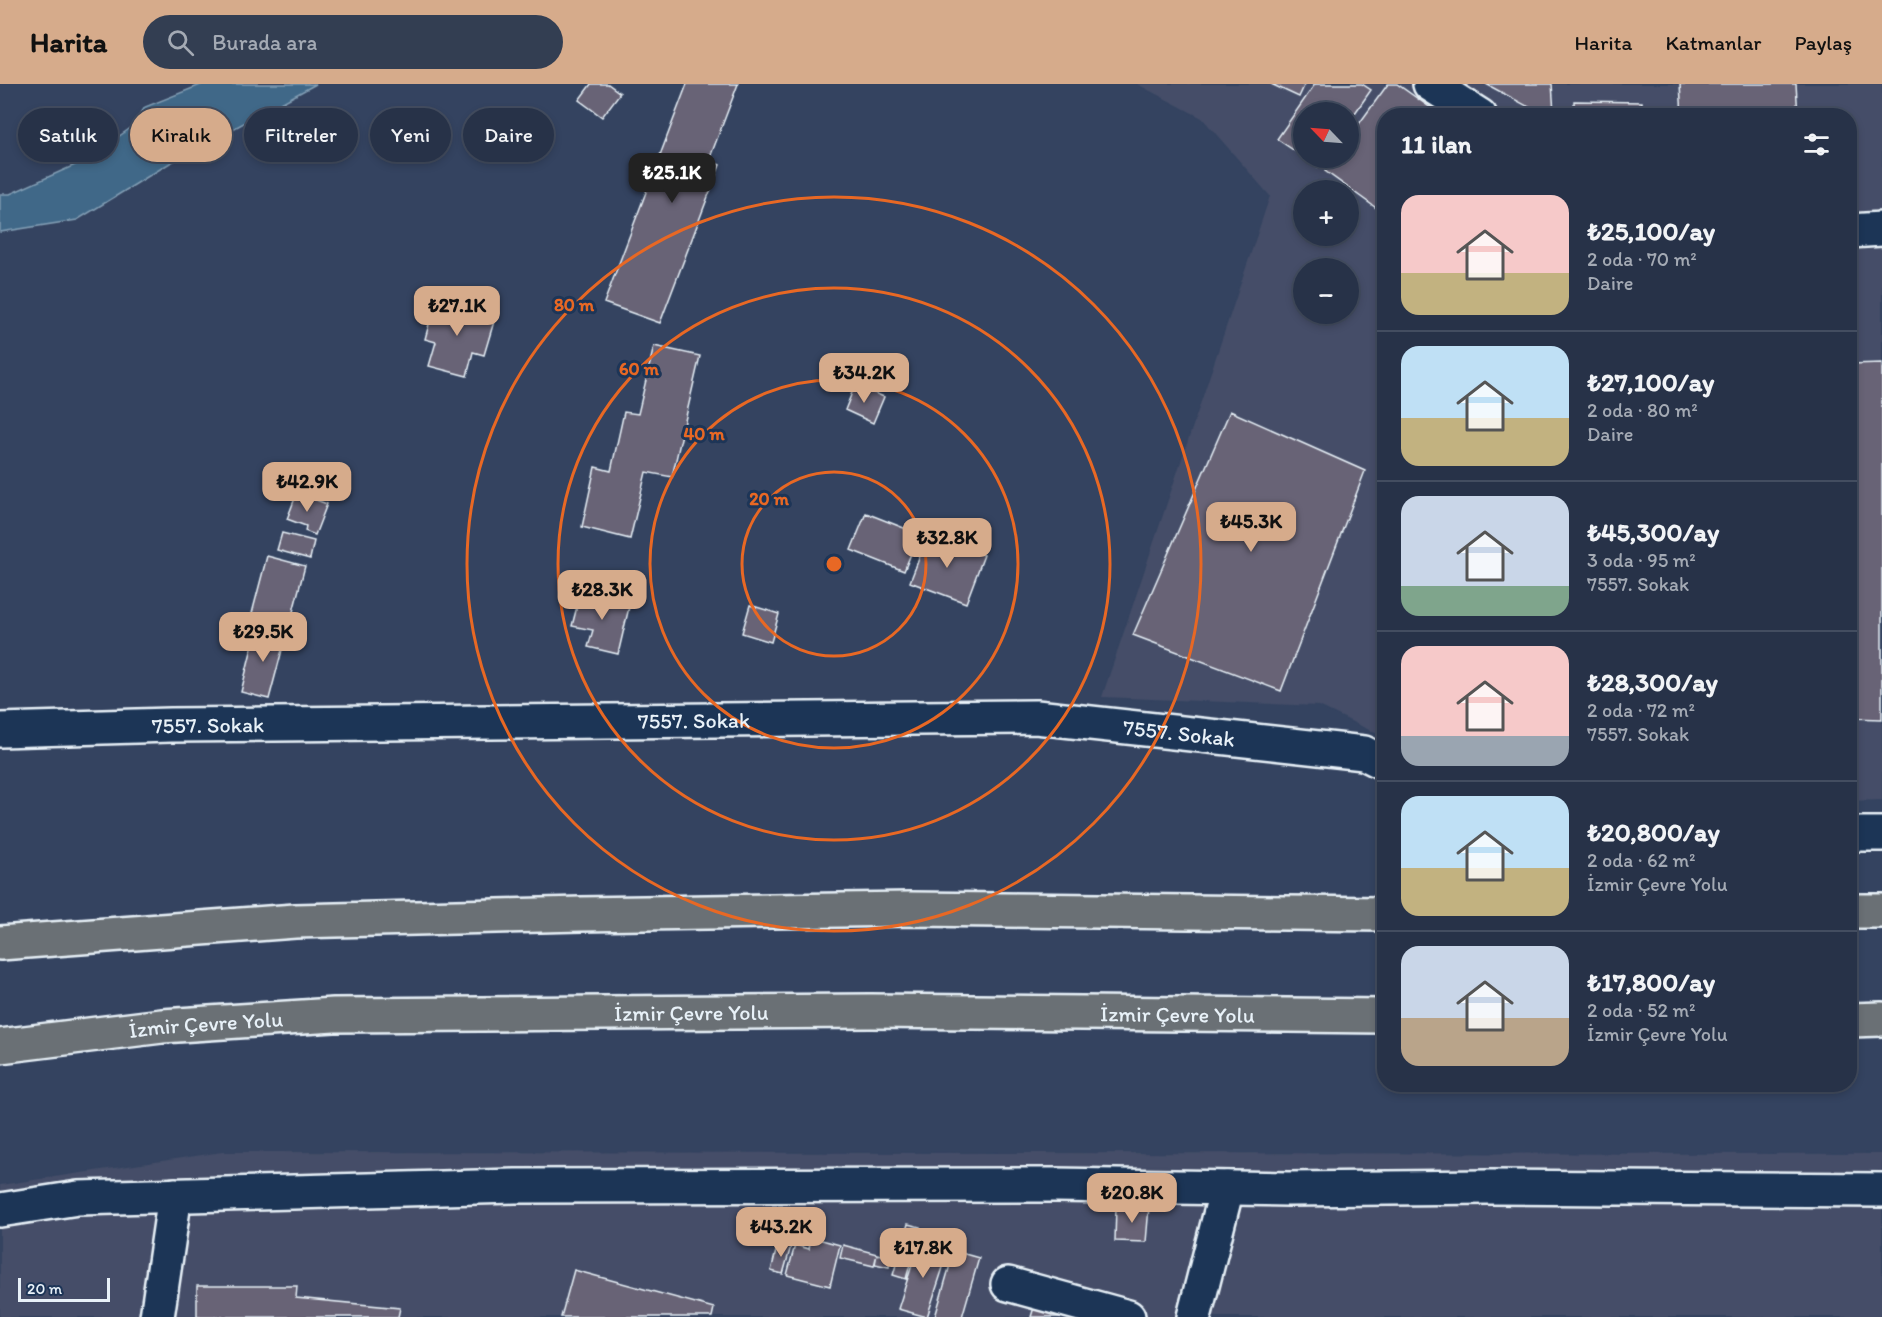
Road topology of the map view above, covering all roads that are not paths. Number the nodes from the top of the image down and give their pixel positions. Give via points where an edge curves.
1 (1430, 84) edge
2 (1468, 108) edge
3 (1882, 230) edge
4 (1857, 231) edge
5 (0, 730) edge
6 (1377, 760) edge
7 (1857, 834) edge
8 (1882, 834) edge
9 (1857, 911) edge
10 (1882, 911) edge
11 (1377, 914) edge
12 (0, 943) edge
13 (1377, 1016) edge
14 (1882, 1019) edge
15 (1857, 1020) edge
16 (0, 1046) edge
17 (1227, 1188) junction
18 (1882, 1190) edge
19 (175, 1195) junction
20 (0, 1210) edge
21 (1008, 1284) dead end
22 (157, 1317) edge
23 (1128, 1317) edge
24 (1194, 1317) edge

1 - 2 street
3 - 4 street
5 - 6 street, 7557. Sokak via 1036,717 1364,753
7 - 8 street
9 - 10 highway
11 - 12 highway via 910,909 581,914 295,921
13 - 16 highway, İzmir Çevre Yolu via 883,1011 334,1015 162,1026
14 - 15 highway
17 - 18 street
17 - 19 street via 514,1186
17 - 24 street
19 - 20 street via 78,1198
19 - 22 street
21 - 23 street

